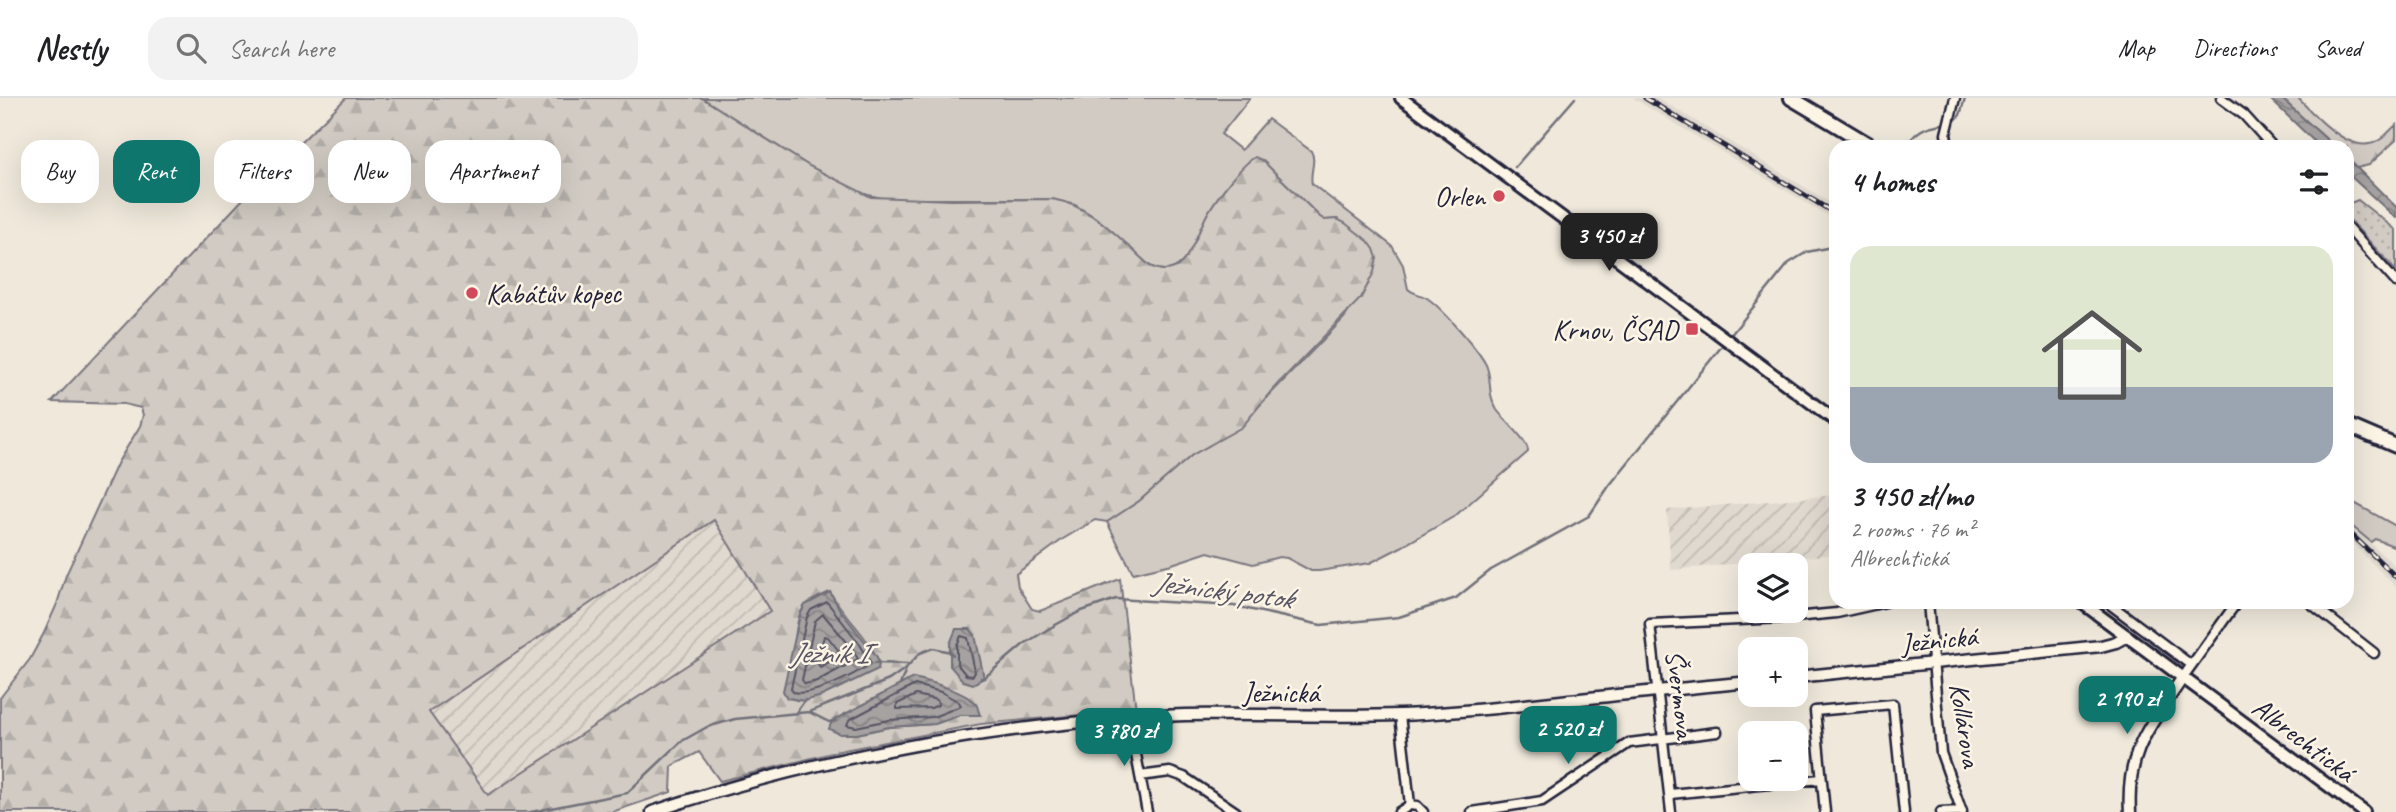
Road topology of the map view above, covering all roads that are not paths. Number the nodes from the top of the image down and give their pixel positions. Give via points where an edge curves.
1 (1401, 98) edge
2 (1791, 98) edge
3 (1955, 98) edge
4 (2221, 98) edge
5 (1861, 140) edge
6 (1947, 140) edge
7 (2267, 140) edge
8 (2354, 236) edge
9 (2396, 282) edge
10 (1829, 416) edge
11 (2354, 428) edge
12 (2396, 446) edge
13 (1855, 609) edge
14 (1929, 609) edge
15 (2090, 609) edge
16 (2116, 609) edge
17 (2232, 609) edge
18 (2318, 609) edge
19 (2127, 636) junction
20 (2374, 653) dead end
21 (1934, 663) junction
22 (2192, 665) junction
23 (1808, 676) edge
24 (2183, 677) junction
25 (1738, 683) edge
26 (1658, 691) junction
27 (1401, 715) junction
28 (1129, 718) junction
29 (1717, 732) dead end
30 (1664, 738) junction
31 (1140, 776) junction
32 (1821, 779) junction
33 (1670, 794) junction
34 (1410, 805) junction
35 (1962, 811) edge
36 (652, 812) edge
37 (1147, 812) edge
38 (1236, 812) edge
39 (1399, 812) edge
40 (1423, 812) edge
41 (1472, 812) edge
42 (1671, 812) edge
43 (1825, 812) edge
44 (1905, 812) edge
45 (1941, 812) edge
46 (2130, 812) edge
47 (2364, 812) edge

1 - 10 main road
2 - 5 main road
3 - 6 street
4 - 7 street
8 - 9 street
11 - 12 main road
13 - 26 street, Švermova via 1784,618 1650,624
14 - 21 street, Kollárova
15 - 19 main road, Albrechtická
16 - 22 street
17 - 22 street
18 - 20 street
19 - 21 street, Ježnická via 2107,645
19 - 24 main road, Albrechtická
21 - 23 street, Ježnická
21 - 35 street, Kollárova via 1941,753
22 - 24 street
24 - 46 street via 2137,752 2130,771
24 - 47 main road, Albrechtická
25 - 26 street, Ježnická
26 - 27 street, Ježnická
26 - 30 street, Švermova
27 - 28 street, Ježnická
27 - 34 street
28 - 31 street
28 - 36 street, Ježnická via 890,748 797,769
29 - 30 street
30 - 33 street, Švermova
30 - 41 street via 1629,743 1542,801
31 - 37 street
31 - 38 street via 1170,772 1184,776
32 - 33 street
32 - 43 street
32 - 44 street via 1815,711 1893,704
33 - 42 street, Švermova
34 - 39 street
34 - 40 street
35 - 45 street

